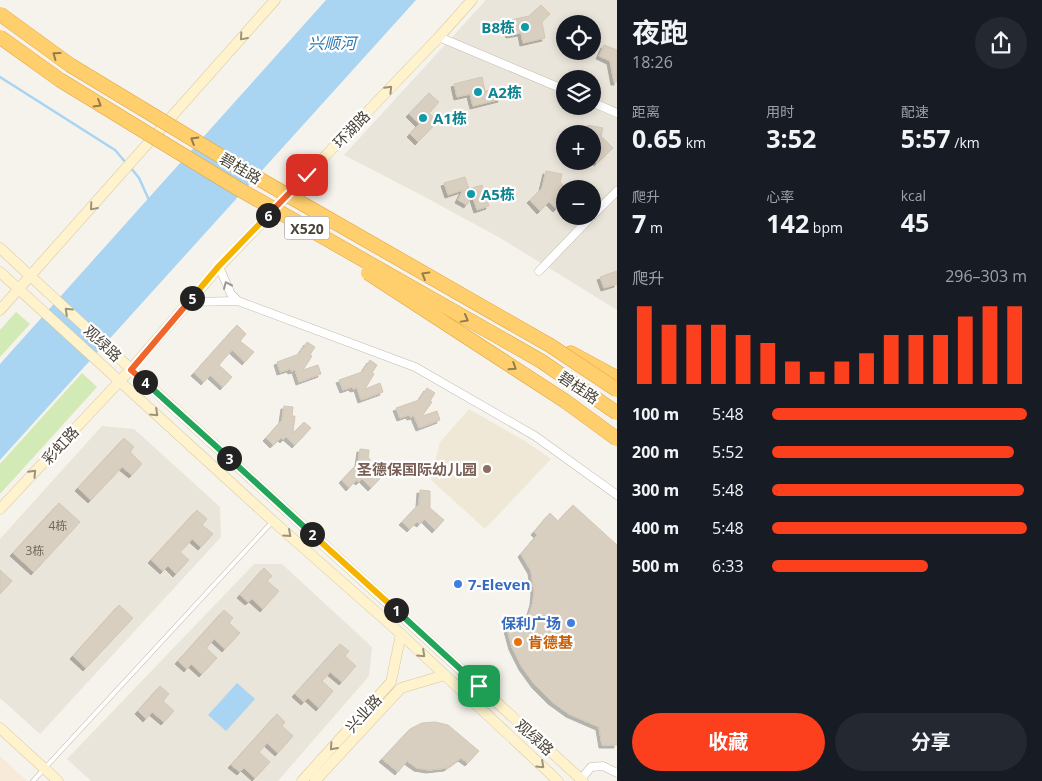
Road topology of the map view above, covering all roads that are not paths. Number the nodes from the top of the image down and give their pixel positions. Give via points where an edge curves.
1 (275, 0) edge
2 (472, 0) edge
3 (0, 14) edge
4 (0, 37) edge
5 (439, 37) junction
6 (556, 86) edge
7 (601, 106) edge
8 (617, 113) edge
9 (222, 178) junction
10 (617, 190) edge
11 (601, 207) edge
12 (583, 225) edge
13 (0, 248) edge
14 (218, 267) junction
15 (539, 271) dead end
16 (0, 272) edge
17 (32, 276) junction
18 (20, 289) junction
19 (454, 291) junction
20 (188, 302) junction
21 (238, 302) junction
22 (0, 310) edge
23 (131, 370) junction
24 (617, 378) edge
25 (120, 381) junction
26 (617, 390) edge
27 (617, 412) edge
28 (617, 439) edge
29 (617, 495) edge
30 (0, 509) edge
31 (273, 521) junction
32 (401, 634) junction
33 (445, 676) junction
34 (0, 728) edge
35 (44, 769) junction
36 (617, 772) edge
37 (582, 780) edge
38 (33, 781) edge
39 (58, 781) edge
40 (302, 781) edge
41 (315, 781) edge
42 (558, 781) edge

1 -> 17 main road
2 - 5 main road, 环湖路
19 -> 3 highway, 碧桂路 / X520, bridge via 78,70
4 -> 9 highway, 碧桂路 / X520, bridge via 60,80
5 - 6 street
14 -> 5 main road, 环湖路
7 - 8 street
9 -> 27 highway, 碧桂路 / X520, bridge via 541,362
9 -> 28 highway, bridge via 565,401
10 - 11 street
12 - 15 street
13 - 17 main road, 观绿路
14 - 20 main road, 环湖路
21 -> 14 street
16 - 18 main road, 观绿路
17 - 18 main road
23 -> 17 main road, 观绿路
18 - 22 main road
18 - 25 main road, 观绿路
19 - 24 highway, bridge
19 - 26 highway, 碧桂路 / X520, bridge via 551,346
20 - 21 street
20 - 23 main road, 环湖路
21 - 29 street via 415,367 535,436
23 - 25 main road, 彩虹路
23 - 37 main road, 观绿路
30 -> 25 main road, 彩虹路
25 -> 31 main road, 观绿路
31 -> 32 main road, 观绿路
31 - 35 lane
32 -> 33 main road, 观绿路
32 -> 40 main road, 兴业路 via 391,682
33 - 41 main road, 兴业路 via 400,688
33 -> 42 main road, 观绿路
34 - 35 main road
35 - 38 lane
35 - 39 main road
36 - 37 street via 603,766 591,767

